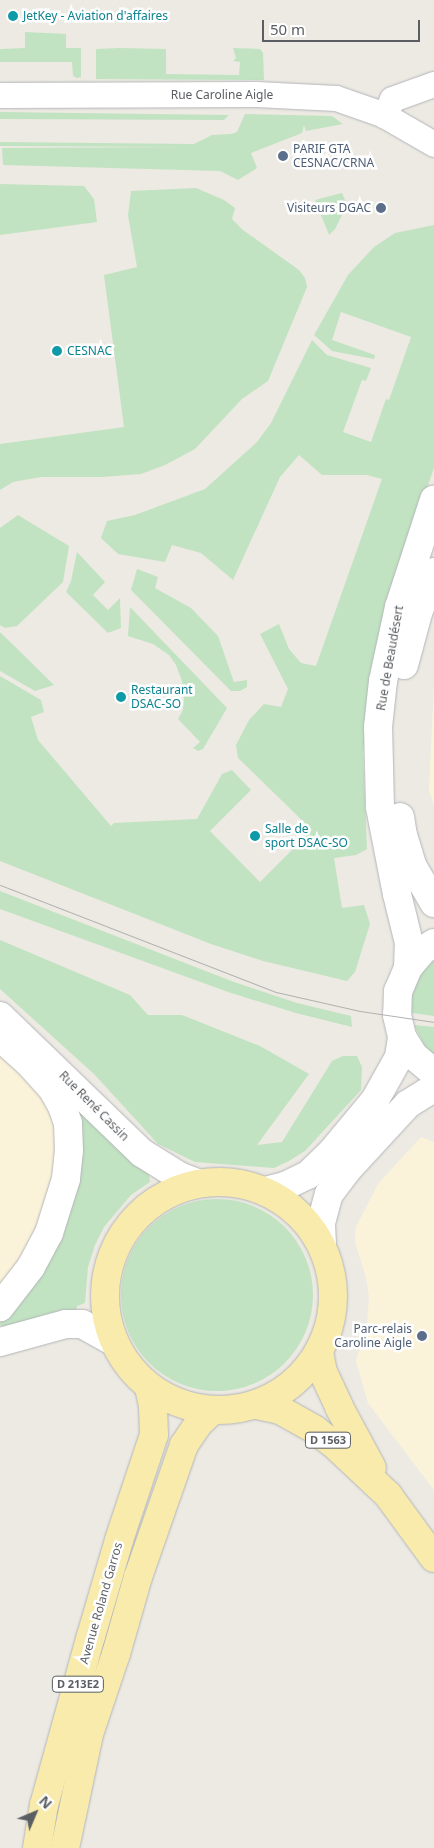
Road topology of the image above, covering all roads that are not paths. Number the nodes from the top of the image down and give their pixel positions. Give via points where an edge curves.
1 (434, 84) edge
2 (0, 95) edge
3 (385, 116) junction
4 (434, 144) edge
5 (434, 500) edge
6 (434, 572) edge
7 (434, 902) edge
8 (434, 943) edge
9 (408, 968) junction
10 (0, 1016) edge
11 (0, 1037) edge
12 (402, 1037) junction
13 (434, 1073) edge
14 (434, 1088) edge
15 (197, 1183) junction
16 (265, 1191) junction
17 (322, 1244) junction
18 (0, 1307) edge
19 (114, 1341) junction
20 (0, 1342) edge
21 (319, 1352) junction
22 (149, 1387) junction
23 (257, 1405) junction
24 (212, 1411) junction
25 (388, 1494) junction
26 (434, 1558) edge
27 (91, 1636) junction
28 (37, 1848) edge
29 (65, 1848) edge

1 - 3 street via 392,99
2 - 3 street, Rue Caroline Aigle via 289,95 336,98
3 - 4 street, Rue Caroline Aigle
5 - 9 main road, Rue de Beaudésert via 399,607 383,681 378,727 380,807 409,943
6 - 7 main road, Rue de Beaudésert via 407,651 394,729 403,835 413,866
8 - 9 main road via 423,950
9 - 12 main road via 398,990 397,1015
10 - 15 main road, Rue René Cassin via 142,1153
11 - 18 main road via 53,1090 68,1123 69,1150 66,1179 49,1233 31,1266
12 - 13 main road via 414,1056
12 - 16 main road via 399,1056 375,1100 331,1153 308,1174 285,1186
14 - 17 main road via 408,1104 329,1194 321,1223
15 - 16 main road via 228,1182
15 - 19 main road via 165,1194 138,1214 118,1242 106,1274 105,1308
16 - 17 main road via 298,1212
17 - 21 main road via 331,1270 334,1299 330,1326
19 - 20 main road via 82,1324 66,1324
19 - 22 main road via 128,1366
21 - 23 main road via 303,1375 282,1392
21 - 25 main road, D 1563 via 323,1372 339,1407
22 - 24 main road via 179,1404
22 - 27 main road, Avenue Roland Garros / D 213E2 via 154,1406 154,1435
23 - 24 main road
23 - 25 main road, D 1563 via 280,1410 314,1429
24 - 29 main road, D 213E2 via 184,1445 138,1577 89,1734
25 - 26 main road, D 1563
27 - 28 main road, Avenue Roland Garros / D 213E2 via 44,1806
27 - 29 street via 59,1833

